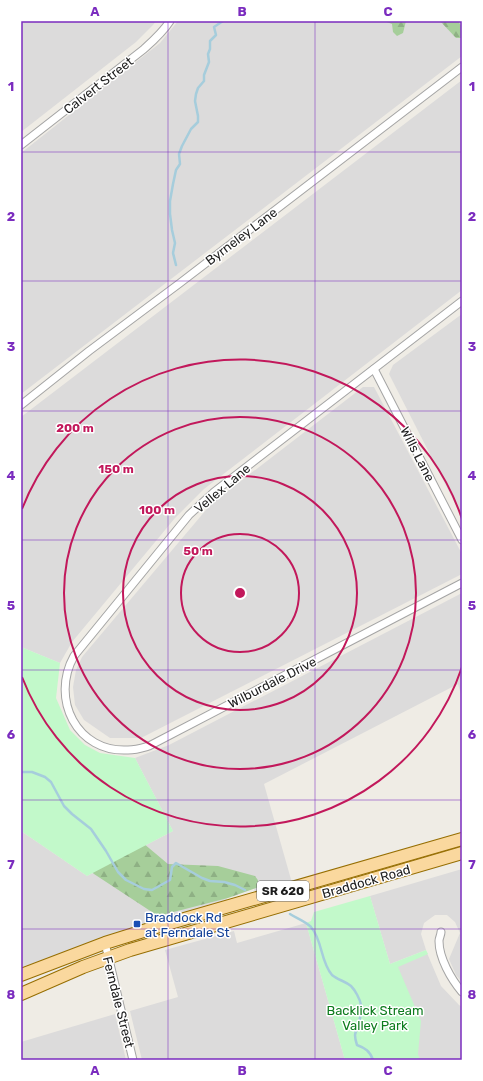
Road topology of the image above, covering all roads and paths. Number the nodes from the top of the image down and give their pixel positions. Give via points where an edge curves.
1 (170, 21) edge
2 (462, 67) edge
3 (21, 145) edge
4 (462, 301) edge
5 (374, 369) junction
6 (21, 405) edge
7 (462, 540) edge
8 (462, 584) edge
9 (80, 730) joint
10 (462, 839) edge
11 (462, 853) edge
12 (441, 932) dead end
13 (105, 943) junction
14 (108, 957) junction
15 (21, 975) edge
16 (462, 992) edge
17 (21, 994) edge
18 (134, 1060) edge

1 - 3 street, Calvert Street via 155,39
2 - 6 street, Byrneley Lane
4 - 5 street, Vellex Lane
5 - 7 street, Wills Lane
5 - 9 street, Vellex Lane via 209,496 189,515 74,656 66,674 65,696 71,716
8 - 9 street, Wilburdale Drive via 149,746 134,750 117,750 96,743
10 - 13 main road, Braddock Road / SR 620
11 - 14 main road, Braddock Road / SR 620
12 - 16 street via 440,950 444,962
13 - 14 street, Ferndale Street
13 - 15 main road, Braddock Road / SR 620
14 - 17 main road, Braddock Road / SR 620
14 - 18 street, Ferndale Street

